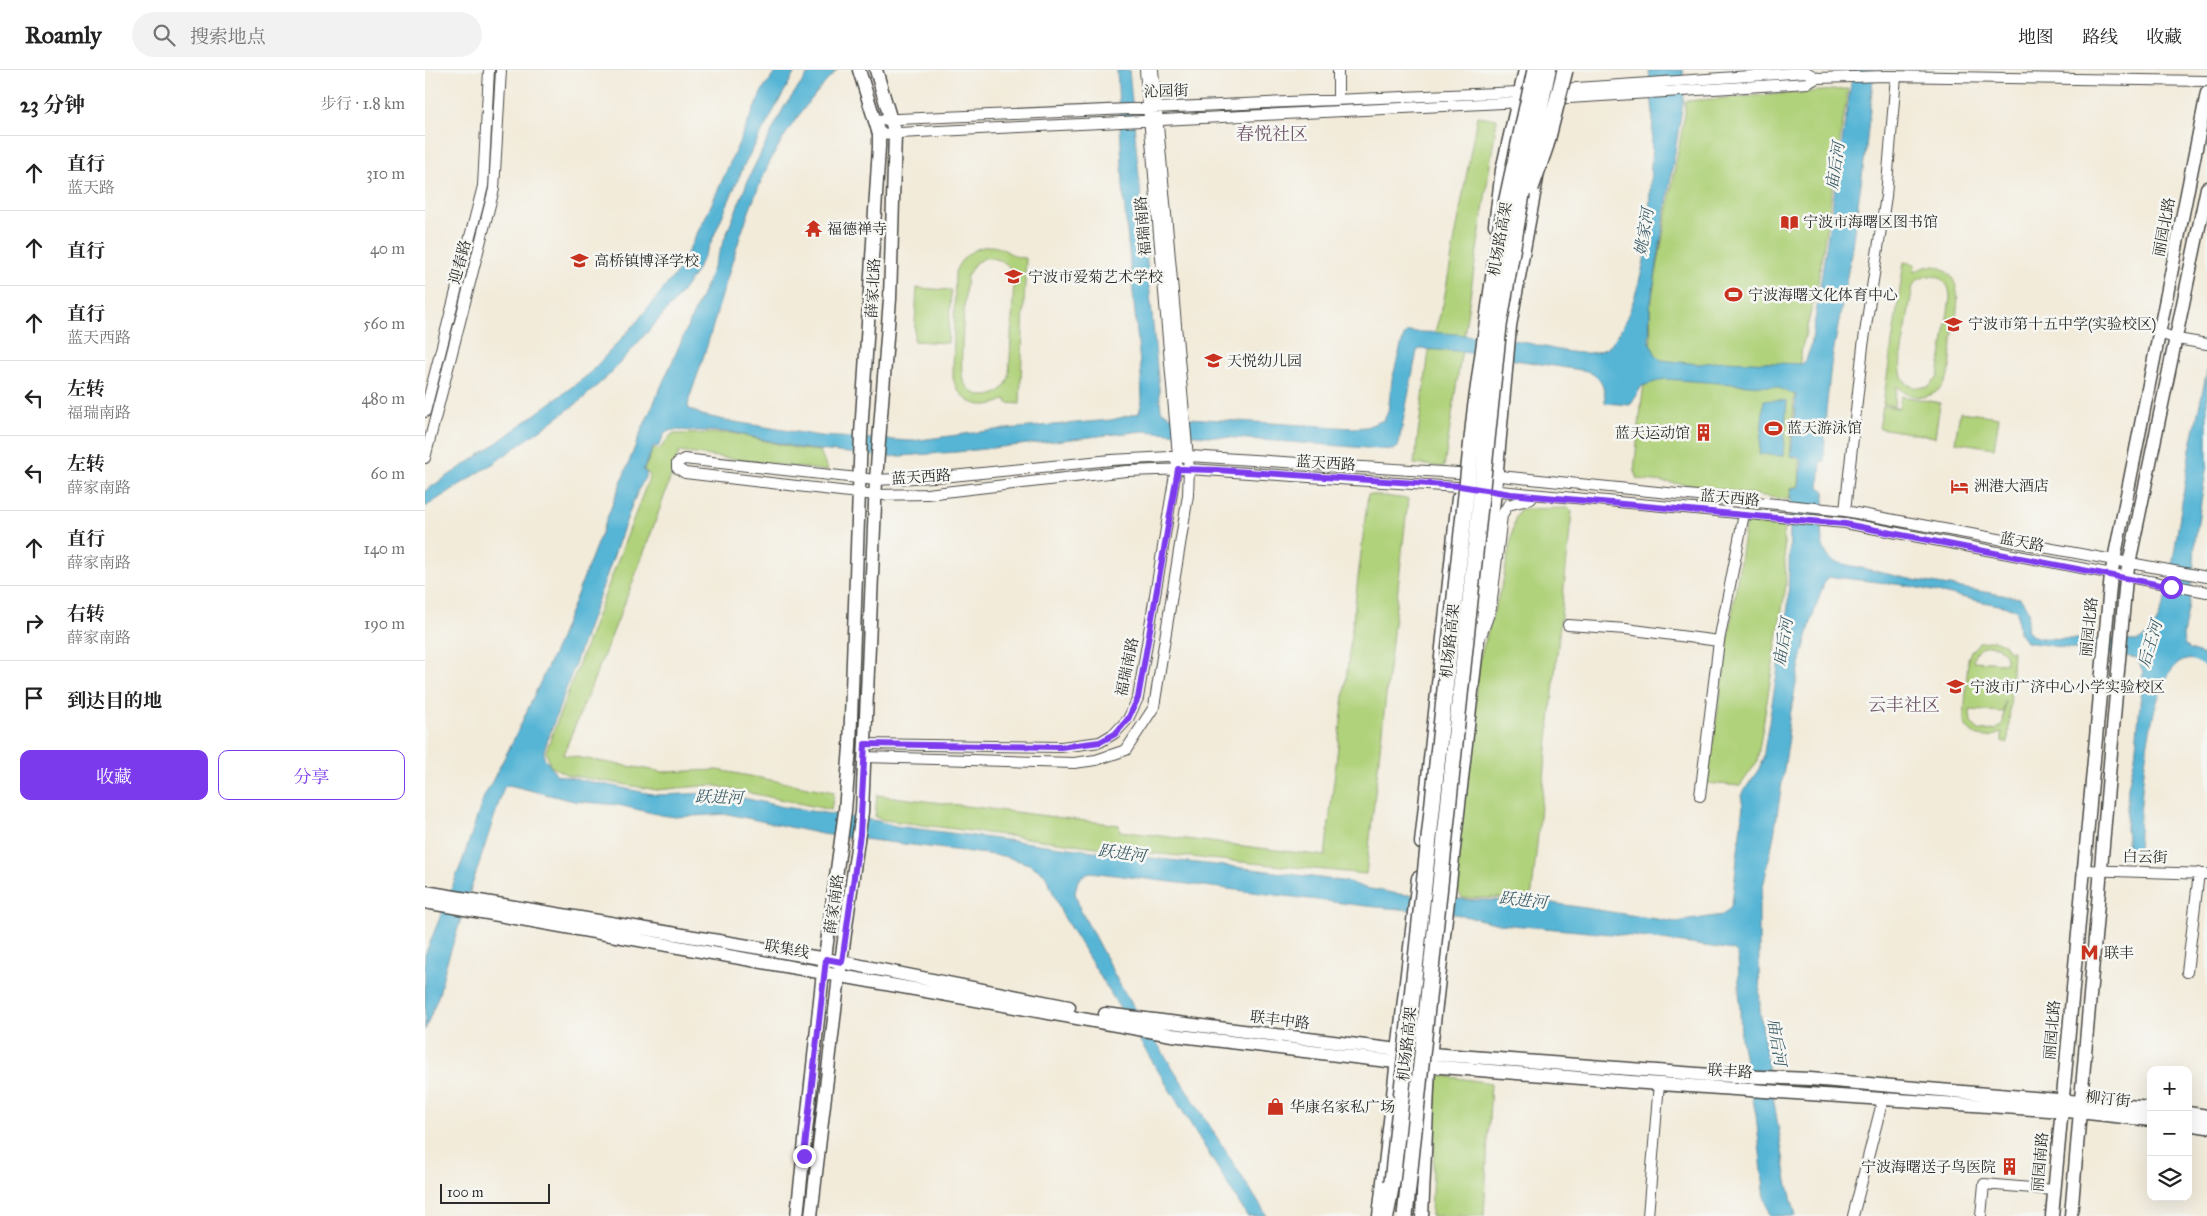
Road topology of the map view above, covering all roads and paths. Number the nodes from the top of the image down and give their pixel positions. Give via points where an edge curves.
1 (489, 70) edge
2 (501, 70) edge
3 (859, 70) edge
4 (876, 70) edge
5 (1145, 70) edge
6 (1153, 70) edge
7 (1338, 70) edge
8 (1525, 70) edge
9 (1535, 70) edge
10 (1548, 70) edge
11 (1558, 70) edge
12 (1565, 70) edge
13 (1891, 76) junction
14 (2207, 80) edge
15 (1688, 85) junction
16 (2207, 94) edge
17 (1553, 95) junction
18 (1518, 97) junction
19 (1338, 99) junction
20 (1147, 107) junction
21 (891, 119) junction
22 (1148, 119) junction
23 (875, 120) junction
24 (1521, 132) junction
25 (879, 134) junction
26 (895, 134) junction
27 (2207, 188) edge
28 (2205, 212) edge
29 (1514, 236) junction
30 (2160, 333) junction
31 (2177, 339) junction
32 (2204, 343) edge
33 (425, 412) edge
34 (1182, 437) junction
35 (1178, 456) junction
36 (1189, 456) junction
37 (425, 458) edge
38 (1178, 469) junction
39 (1189, 469) junction
40 (1462, 473) junction
41 (1496, 476) junction
42 (859, 479) junction
43 (876, 480) junction
44 (1460, 486) junction
45 (1495, 491) junction
46 (859, 494) junction
47 (875, 495) junction
48 (1546, 496) junction
49 (1830, 510) joint
50 (1845, 511) junction
51 (1744, 514) junction
52 (1830, 523) joint
53 (2113, 559) junction
54 (2129, 563) junction
55 (2111, 575) junction
56 (2205, 576) edge
57 (2126, 578) junction
58 (2205, 592) edge
59 (1568, 625) dead end
60 (1719, 641) junction
61 (1475, 655) junction
62 (865, 744) junction
63 (864, 757) junction
64 (1700, 796) dead end
65 (2082, 870) junction
66 (2100, 872) junction
67 (2203, 874) edge
68 (425, 892) edge
69 (444, 900) junction
70 (425, 902) edge
71 (473, 904) junction
72 (826, 959) junction
73 (842, 962) junction
74 (823, 972) junction
75 (2187, 972) dead end
76 (839, 976) junction
77 (1159, 1021) joint
78 (1172, 1035) joint
79 (1397, 1057) junction
80 (1430, 1060) junction
81 (1712, 1081) junction
82 (1659, 1083) junction
83 (1883, 1099) junction
84 (2061, 1106) junction
85 (2080, 1106) junction
86 (2147, 1108) edge
87 (2192, 1114) edge
88 (2207, 1116) edge
89 (2147, 1119) edge
90 (2192, 1124) edge
91 (2207, 1126) edge
92 (2054, 1190) junction
93 (797, 1216) edge
94 (811, 1216) edge
95 (1379, 1216) edge
96 (1388, 1216) edge
97 (1405, 1216) edge
98 (1422, 1216) edge
99 (1648, 1216) edge
100 (1853, 1216) edge
101 (1981, 1216) edge
102 (2052, 1216) edge
103 (2071, 1216) edge

1 - 33 street, 迎春路 via 483,186
2 - 37 street, 迎春路 via 495,189
3 - 23 main road, 薛家北路
4 - 21 main road, 薛家北路
5 - 20 street, 福瑞南路
6 - 20 street, 福瑞南路
7 - 19 street
8 - 18 main road
8 - 24 highway, bridge
9 - 24 highway, 机场路高架, bridge
10 - 29 highway, 机场路高架, bridge
11 - 17 main road
12 - 29 highway, bridge via 1546,145
13 - 14 street, 沁园街
13 - 15 street, 沁园街 via 1817,78 1806,72
13 - 50 street via 1887,187 1861,354
15 - 17 street, 沁园街 via 1649,93
15 - 17 street, 沁园街 via 1649,82
16 - 30 main road, 丽园北路
17 - 18 street, 沁园街
17 - 41 main road via 1510,330
18 - 19 street, 沁园街
18 - 22 street, 沁园街
18 - 40 main road via 1502,170
19 - 20 street, 沁园街
20 - 21 street, 沁园街
20 - 22 street, 福瑞南路
21 - 23 street, 沁园街
21 - 26 main road, 薛家北路
22 - 26 street, 沁园街
22 - 34 street, 福瑞南路
23 - 25 main road, 薛家北路
24 - 96 highway, 机场路高架, bridge via 1500,231 1475,411
25 - 26 street, 沁园街
25 - 42 main road, 薛家北路
26 - 43 main road, 薛家北路 via 890,299
27 - 28 main road
28 - 31 main road
29 - 97 highway, 机场路高架, bridge via 1499,326
30 - 31 street
30 - 53 main road, 丽园北路
31 - 32 street
31 - 54 main road
34 - 35 street, 福瑞南路
34 - 36 street
35 - 36 street, 蓝天西路
35 - 38 street, 福瑞南路
35 - 43 street, 蓝天西路
36 - 39 street
36 - 40 street, 蓝天西路
38 - 39 street, 蓝天西路
38 - 47 street, 蓝天西路 via 1125,471 927,494
38 - 62 street, 福瑞南路 via 1138,698 1128,719 1115,734 1100,742 1061,747
39 - 44 street, 蓝天西路
39 - 63 street via 1154,707 1126,750 1097,760 1074,763
40 - 41 street, 蓝天西路
40 - 44 main road
41 - 45 main road
41 - 49 street, 蓝天西路
42 - 43 street, 蓝天西路
42 - 46 main road
42 - 46 street, 蓝天西路 via 684,459 677,463 677,468 685,474
43 - 47 main road
44 - 45 street, 蓝天西路
44 - 79 main road
45 - 48 street, 蓝天西路
45 - 61 main road
46 - 47 street, 蓝天西路
46 - 72 main road, 薛家南路 via 845,810
47 - 62 main road
48 - 51 street, 蓝天西路
48 - 61 street via 1508,505 1502,515 1491,608
49 - 50 street, 蓝天路
50 - 53 street, 蓝天路
51 - 52 street, 蓝天西路
51 - 60 street
52 - 55 street, 蓝天路 via 1914,536
53 - 54 street, 蓝天路
53 - 55 main road, 丽园北路
54 - 56 street, 蓝天路
54 - 57 main road
55 - 57 street, 蓝天路
55 - 65 main road, 丽园北路
57 - 58 street, 蓝天路
57 - 66 main road
59 - 60 street via 1626,628
60 - 64 street
61 - 80 main road
62 - 63 main road
63 - 73 main road, 薛家南路 via 860,834
65 - 66 street, 白云街
65 - 84 main road, 丽园北路
66 - 67 street, 白云街
66 - 85 main road
67 - 75 street
68 - 69 main road, 联集线
69 - 70 main road, 联集线
69 - 71 main road, 联集线
71 - 72 main road, 联集线
71 - 74 main road, 联集线
72 - 73 main road, 联集线
72 - 74 main road, 薛家南路
73 - 76 main road, 薛家南路
73 - 77 main road, 联集线
74 - 76 main road, 联集线
74 - 93 main road, 薛家南路
76 - 78 main road, 联集线
76 - 94 main road, 薛家南路
77 - 79 main road, 联丰中路
78 - 79 main road, 联丰中路
79 - 80 main road, 联丰路
79 - 95 main road
80 - 81 main road, 联丰路
80 - 82 main road, 联丰路
80 - 98 main road
81 - 82 main road, 联丰路
81 - 83 main road, 联丰路
81 - 84 main road, 联丰路 via 1810,1079
82 - 99 street
83 - 84 main road, 联丰路
83 - 100 street
84 - 85 main road, 柳汀街
84 - 92 main road, 丽园南路
85 - 86 main road, 柳汀街
85 - 89 main road, 柳汀街
85 - 103 main road
87 - 88 main road
90 - 91 main road
92 - 101 street via 1984,1184
92 - 102 main road, 丽园南路

